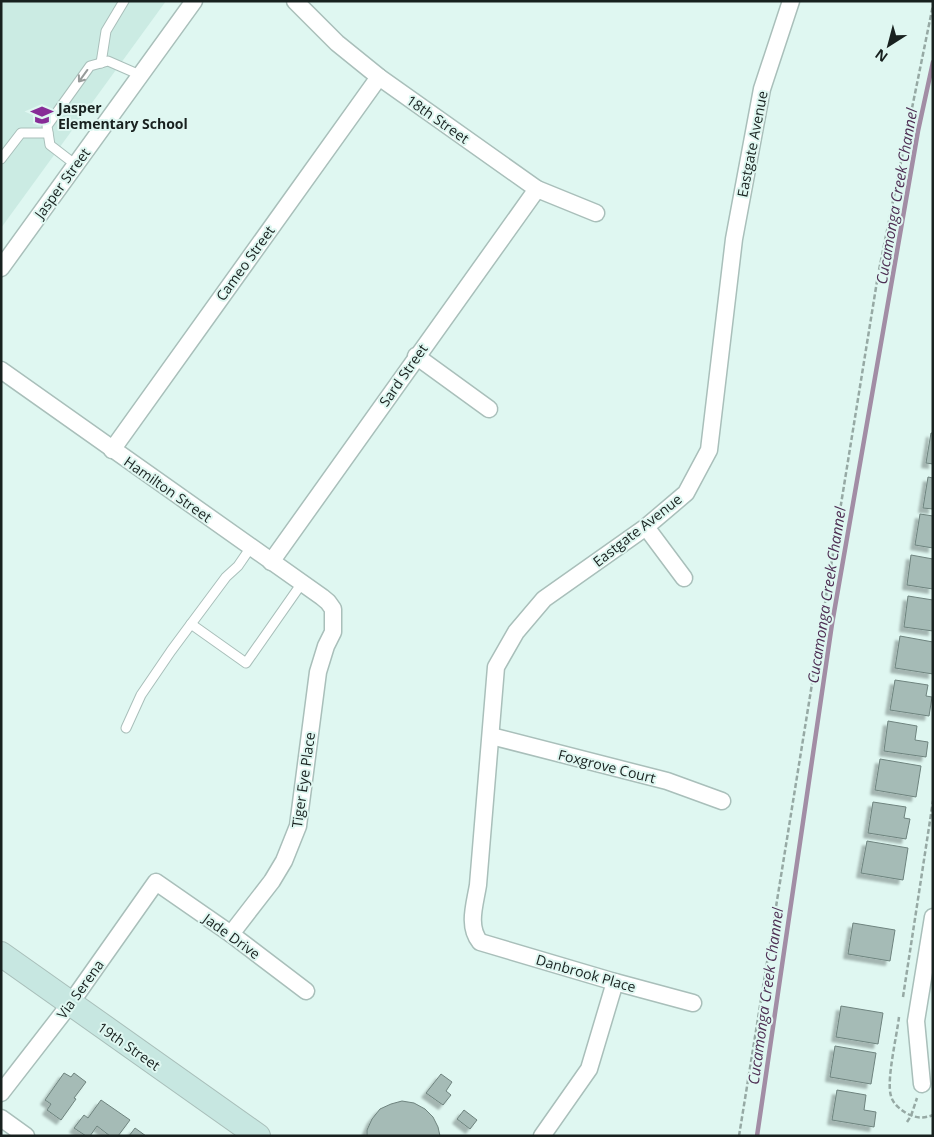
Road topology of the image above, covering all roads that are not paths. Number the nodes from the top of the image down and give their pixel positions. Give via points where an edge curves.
1 (124, 1) edge
2 (194, 1) edge
3 (294, 1) edge
4 (791, 1) edge
5 (101, 63) junction
6 (140, 76) junction
7 (379, 77) junction
8 (48, 133) junction
9 (1, 159) edge
10 (76, 165) junction
11 (537, 189) junction
12 (596, 213) dead end
13 (1, 268) edge
14 (416, 356) junction
15 (1, 370) edge
16 (489, 409) dead end
17 (112, 450) junction
18 (646, 527) junction
19 (251, 547) junction
20 (272, 562) junction
21 (684, 578) dead end
22 (302, 583) junction
23 (333, 610) joint
24 (191, 624) junction
25 (126, 728) dead end
26 (491, 736) junction
27 (722, 802) dead end
28 (156, 882) joint
29 (933, 917) edge
30 (231, 934) junction
31 (480, 942) joint
32 (1, 954) edge
33 (615, 982) junction
34 (306, 991) dead end
35 (70, 1004) junction
36 (693, 1004) dead end
37 (922, 1084) road end
38 (1, 1093) edge
39 (1, 1118) edge
40 (26, 1136) edge
41 (258, 1136) edge
42 (542, 1136) edge

1 - 5 lane via 106,31
2 - 6 street, Jasper Street
3 - 7 street, 18th Street via 337,43
4 - 18 street, Eastgate Avenue via 762,89 734,239 709,450 686,493
5 - 6 lane via 108,61
5 -> 8 lane via 90,66 47,126
6 - 10 street, Jasper Street
7 - 11 street, 18th Street
7 - 17 street, Cameo Street
8 - 9 lane via 21,133
8 - 10 lane via 50,145
10 - 13 street, Jasper Street
11 - 12 street, 18th Street
11 - 14 street, Sard Street
14 - 16 street
14 - 20 street, Sard Street
15 - 17 street, Hamilton Street
17 - 19 street, Hamilton Street
18 - 21 street
18 - 26 street, Eastgate Avenue via 544,599 516,632 496,667
19 - 20 street, Hamilton Street
19 - 24 lane
20 - 22 street, Hamilton Street
22 - 23 street, Hamilton Street via 328,602
22 - 24 lane via 246,663
23 - 30 street, Tiger Eye Place via 333,632 318,672 298,826 272,881
24 - 25 lane via 141,695
26 - 27 street, Foxgrove Court via 667,781
26 - 31 street, Eastgate Avenue via 478,885 472,918 473,934
28 - 30 street, Jade Drive
28 - 35 street, Via Serena
29 - 37 street via 916,1021
30 - 34 street, Jade Drive
31 - 33 street, Danbrook Place
32 - 35 main road, 19th Street
33 - 36 street, Danbrook Place
33 - 42 street via 589,1070
35 - 38 street, Via Serena
35 - 41 main road, 19th Street
39 - 40 street

